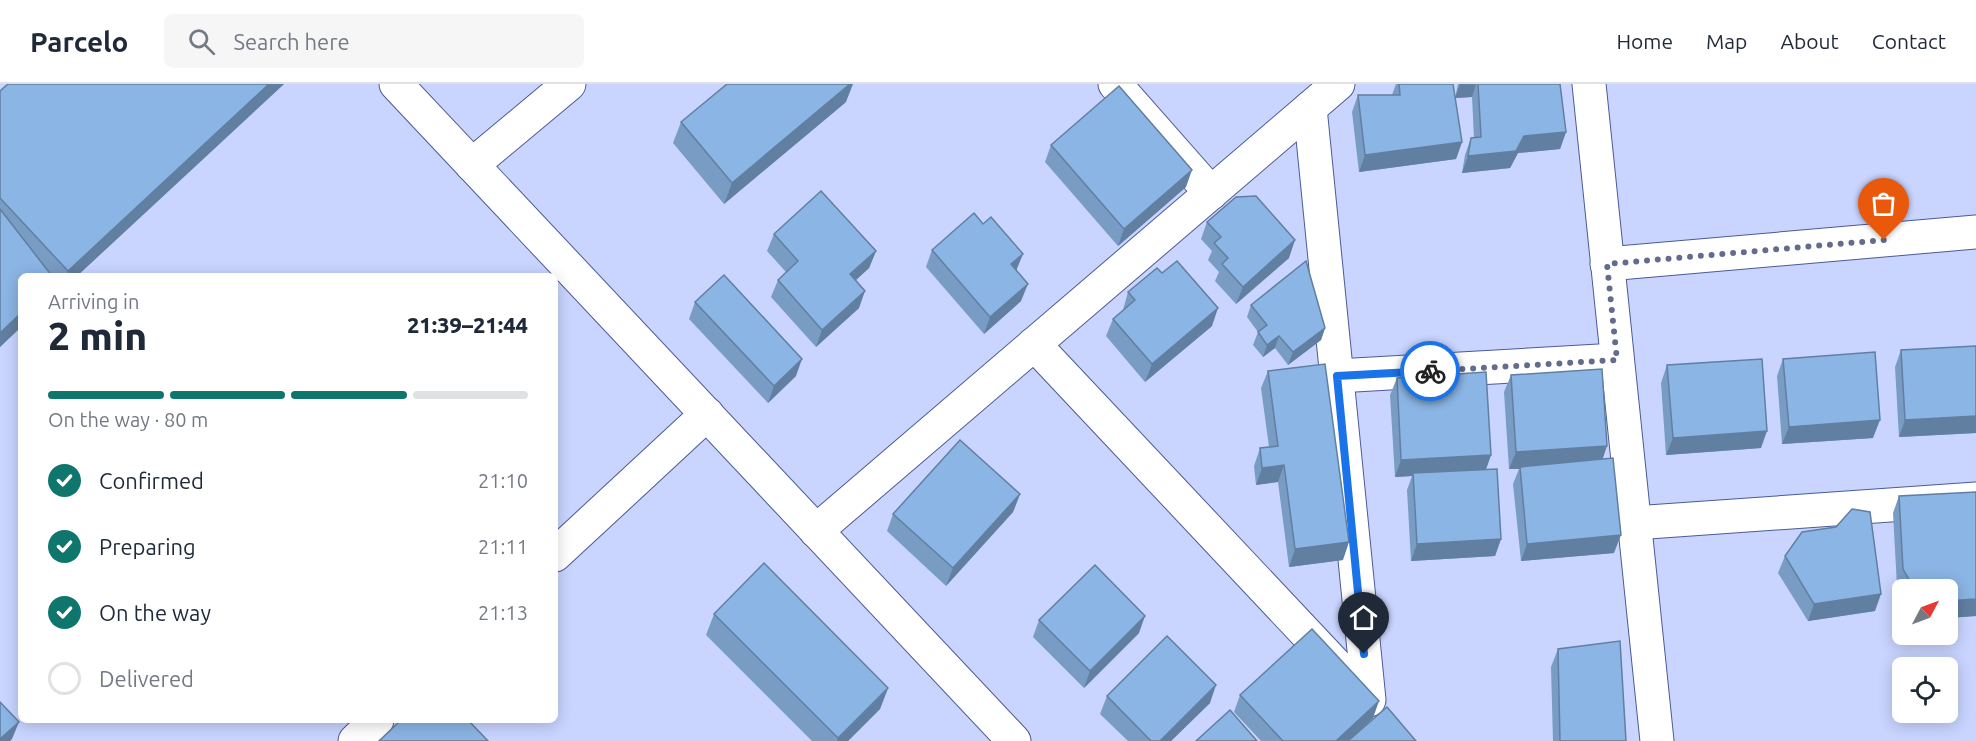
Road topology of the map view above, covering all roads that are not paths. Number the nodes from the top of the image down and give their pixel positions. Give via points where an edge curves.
1 (396, 84) edge
2 (569, 84) edge
3 (1115, 84) edge
4 (1338, 84) edge
5 (1589, 84) edge
6 (1311, 108) junction
7 (472, 165) junction
8 (1211, 193) junction
9 (1976, 232) edge
10 (1607, 264) junction
11 (1034, 344) junction
12 (1617, 360) junction
13 (1337, 376) junction
14 (707, 414) junction
15 (1976, 500) edge
16 (1634, 523) junction
17 (816, 531) junction
18 (558, 552) edge
19 (1369, 700) junction
20 (374, 723) edge
21 (1392, 725) edge
22 (355, 741) edge
23 (1014, 741) edge
24 (1657, 741) edge

1 - 7 street
2 - 7 street
3 - 8 street
4 - 6 street
5 - 10 street
6 - 8 street
6 - 13 street
7 - 14 street
8 - 11 street
9 - 10 street
10 - 12 street
11 - 17 street
11 - 19 street
12 - 13 street
12 - 16 street
13 - 19 street
14 - 17 street
14 - 18 street
15 - 16 street
16 - 24 street
17 - 23 street
19 - 21 street
20 - 22 street

